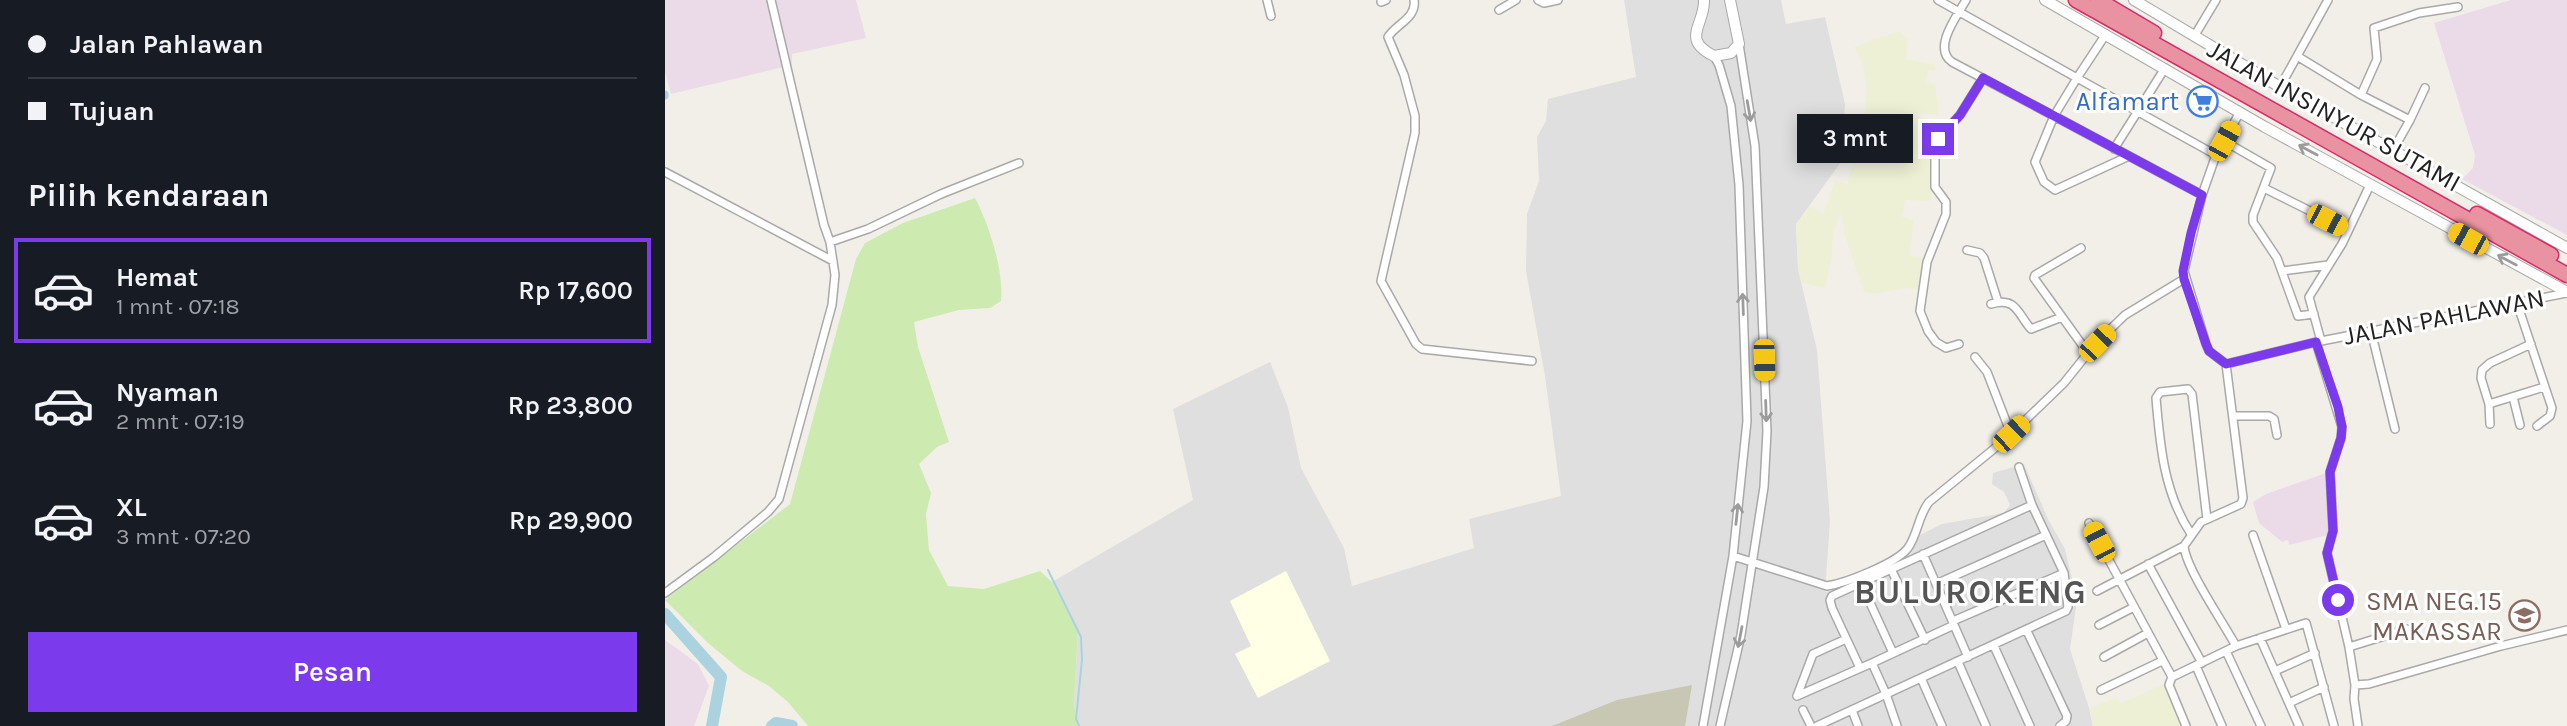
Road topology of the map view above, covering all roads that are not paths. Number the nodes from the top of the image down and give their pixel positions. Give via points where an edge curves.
1 (771, 0) edge
2 (1267, 0) edge
3 (1413, 0) edge
4 (1515, 0) edge
5 (1538, 0) edge
6 (1558, 0) edge
7 (1704, 0) edge
8 (1730, 0) edge
9 (1938, 0) edge
10 (1966, 0) edge
11 (2045, 0) edge
12 (2076, 0) edge
13 (2098, 0) edge
14 (2216, 0) edge
15 (2328, 0) edge
16 (2137, 1) edge
17 (2458, 7) dead end
18 (1499, 10) dead end
19 (1960, 12) junction
20 (1271, 16) dead end
21 (2106, 34) junction
22 (2195, 34) junction
23 (1738, 44) junction
24 (1714, 56) junction
25 (2297, 56) junction
26 (2165, 68) junction
27 (1983, 78) junction
28 (2077, 78) junction
29 (2280, 88) junction
30 (2425, 88) dead end
31 (2361, 95) junction
32 (2137, 110) junction
33 (2240, 113) junction
34 (2054, 116) junction
35 (2410, 120) junction
36 (2224, 141) junction
37 (2115, 149) junction
38 (2392, 152) junction
39 (2216, 155) junction
40 (2129, 156) junction
41 (1019, 163) dead end
42 (665, 172) edge
43 (2370, 185) junction
44 (2264, 188) junction
45 (2202, 195) junction
46 (2348, 230) junction
47 (830, 242) junction
48 (2081, 248) dead end
49 (2567, 248) edge
50 (1967, 250) dead end
51 (832, 261) junction
52 (2567, 264) edge
53 (2328, 265) junction
54 (2282, 271) junction
55 (2567, 275) edge
56 (2184, 279) junction
57 (2567, 293) edge
58 (2517, 303) junction
59 (2313, 314) junction
60 (2062, 317) junction
61 (2371, 331) junction
62 (2319, 341) junction
63 (1959, 344) dead end
64 (2531, 344) junction
65 (2088, 353) junction
66 (1975, 357) dead end
67 (1532, 361) dead end
68 (2226, 364) junction
69 (2545, 387) junction
70 (2513, 397) junction
71 (2489, 404) junction
72 (2233, 416) junction
73 (2490, 424) dead end
74 (2520, 425) dead end
75 (2537, 426) dead end
76 (2395, 429) dead end
77 (2011, 434) junction
78 (2277, 435) dead end
79 (2019, 467) dead end
80 (2032, 505) junction
81 (2207, 519) junction
82 (2089, 523) dead end
83 (2191, 534) junction
84 (2046, 535) junction
85 (2253, 535) dead end
86 (2184, 546) junction
87 (1927, 553) junction
88 (1733, 556) junction
89 (1752, 561) junction
90 (2148, 564) junction
91 (1891, 569) junction
92 (2064, 573) junction
93 (2119, 579) junction
94 (1861, 583) junction
95 (1936, 584) junction
96 (2097, 592) dead end
97 (665, 593) edge
98 (2134, 607) junction
99 (1953, 623) junction
100 (2099, 625) dead end
101 (2286, 629) junction
102 (2407, 629) dead end
103 (2567, 630) edge
104 (2027, 631) junction
105 (2148, 633) junction
106 (2260, 638) junction
107 (1846, 639) junction
108 (1925, 640) junction
109 (1994, 646) junction
110 (2236, 646) junction
111 (2349, 647) junction
112 (2226, 651) junction
113 (1893, 653) junction
114 (2315, 653) junction
115 (1968, 657) junction
116 (2104, 657) dead end
117 (2162, 661) junction
118 (1958, 662) junction
119 (1872, 663) junction
120 (2199, 665) junction
121 (1860, 668) junction
122 (2275, 671) junction
123 (2172, 677) junction
124 (1921, 678) junction
125 (2355, 685) junction
126 (2324, 687) junction
127 (2101, 690) dead end
128 (1886, 694) junction
129 (2289, 703) junction
130 (1803, 710) dead end
131 (1851, 710) junction
132 (1722, 722) edge
133 (2061, 725) edge
134 (2331, 725) edge
135 (1703, 726) edge
136 (1727, 726) edge
137 (1811, 726) edge
138 (1817, 726) edge
139 (1858, 726) edge
140 (1898, 726) edge
141 (1942, 726) edge
142 (1986, 726) edge
143 (2030, 726) edge
144 (2186, 726) edge
145 (2222, 726) edge
146 (2261, 726) edge
147 (2299, 726) edge
148 (2357, 726) edge

1 - 47 street
2 - 20 street
3 - 67 street via 1412,13 1388,37 1404,75 1415,133 1381,281 1422,349
4 - 18 street
5 - 6 street
7 - 24 street via 1695,33 1697,41
8 - 23 street
9 - 19 street
10 - 19 street
11 - 21 street
12 - 55 highway, JALAN INSINYUR SUTAMI
13 - 52 highway, JALAN INSINYUR SUTAMI
14 - 22 street
15 - 25 street
16 - 22 street
17 - 31 street via 2374,28 2377,59
19 - 27 street via 1944,53
19 - 28 street
21 - 26 street
21 - 28 street
22 - 29 street
23 - 24 street via 1731,53
23 -> 89 street via 1755,146 1767,431
88 -> 24 street via 1747,421 1739,185 1731,106
25 - 29 street
25 - 31 street
26 - 32 street
26 - 33 street
27 - 34 street
27 - 63 street via 1935,146 1935,187 1946,202 1946,214 1927,262 1920,301 1921,318 1936,342 1946,348
28 - 32 street
28 - 34 street
29 - 38 street
30 - 35 street
31 - 35 street
32 - 37 street
32 - 39 street
33 - 36 street
43 -> 33 street
34 - 37 street
34 - 40 street via 2035,162 2051,189
35 - 38 street
36 - 39 street
36 - 44 street via 2269,166
37 - 40 street
38 - 49 street
39 - 45 street
40 - 45 street
41 - 47 street
42 - 51 street
43 - 46 street, JALAN PAHLAWAN
57 -> 43 street
44 - 46 street
44 - 54 street via 2253,222
45 - 56 street
46 - 53 street, JALAN PAHLAWAN
47 - 51 street
48 - 60 street via 2034,276
50 - 60 street via 1984,258 1994,303 2012,304 2031,329
51 - 97 street via 832,305 779,499
53 - 54 street
53 - 59 street, JALAN PAHLAWAN via 2309,297
54 - 59 street via 2298,316
56 - 65 street via 2125,315
56 - 68 street via 2209,351
57 - 58 street, JALAN PAHLAWAN
58 - 61 street, JALAN PAHLAWAN
58 - 64 street
59 - 62 street, JALAN PAHLAWAN
60 - 65 street
61 - 62 street, JALAN PAHLAWAN
61 - 76 street
62 - 68 street
62 - 111 street, JALAN PAHLAWAN via 2342,427 2330,472 2333,531 2327,553
64 - 69 street
64 - 71 street via 2482,370
65 - 77 street
66 - 77 street via 1987,372
68 - 72 street
69 - 70 street
69 - 75 street via 2552,411
70 - 71 street
70 - 74 street
71 - 73 street
72 - 78 street via 2269,416
72 - 81 street via 2242,502
77 - 89 street via 1929,502 1909,547 1897,558 1827,586
79 - 80 street
80 - 84 street
80 - 87 street
81 - 83 street
81 - 83 street via 2192,394 2187,389 2160,391 2156,398 2164,470 2180,518
82 - 93 street
83 - 86 street
84 - 92 street
84 - 95 street
85 - 101 street
86 - 90 street
86 - 110 street
87 - 91 street
87 - 95 street
88 - 89 street
88 - 135 street
89 -> 132 street
90 - 93 street
90 - 120 street
91 - 94 street
91 - 108 street
92 - 99 street
92 - 104 street via 2066,611
93 - 96 street
93 - 98 street
94 - 107 street via 1830,600
94 - 113 street
95 - 99 street
98 - 100 street
98 - 105 street
99 - 108 street
99 - 115 street
101 - 106 street
101 - 114 street via 2306,624
102 - 111 street
103 - 125 street
104 - 109 street
104 - 133 street via 2067,716
105 - 116 street
105 - 117 street
106 - 110 street
106 - 122 street
107 - 121 street
107 - 121 street via 1814,654 1797,696
108 - 113 street
109 - 115 street
109 - 143 street
110 - 112 street
111 - 125 street, JALAN PAHLAWAN
112 - 120 street
112 - 146 street
113 - 119 street
114 - 122 street
114 - 126 street
115 - 118 street
117 - 123 street
117 - 127 street
118 - 124 street
118 - 142 street
119 - 121 street
119 - 128 street
120 - 123 street
120 - 145 street
122 - 129 street
123 - 144 street via 2169,685
124 - 128 street
124 - 141 street
125 - 148 street, JALAN PAHLAWAN
126 - 129 street
126 - 134 street
128 - 131 street
128 - 140 street
129 - 147 street
130 - 137 street
131 - 138 street
131 - 139 street
132 - 136 street

